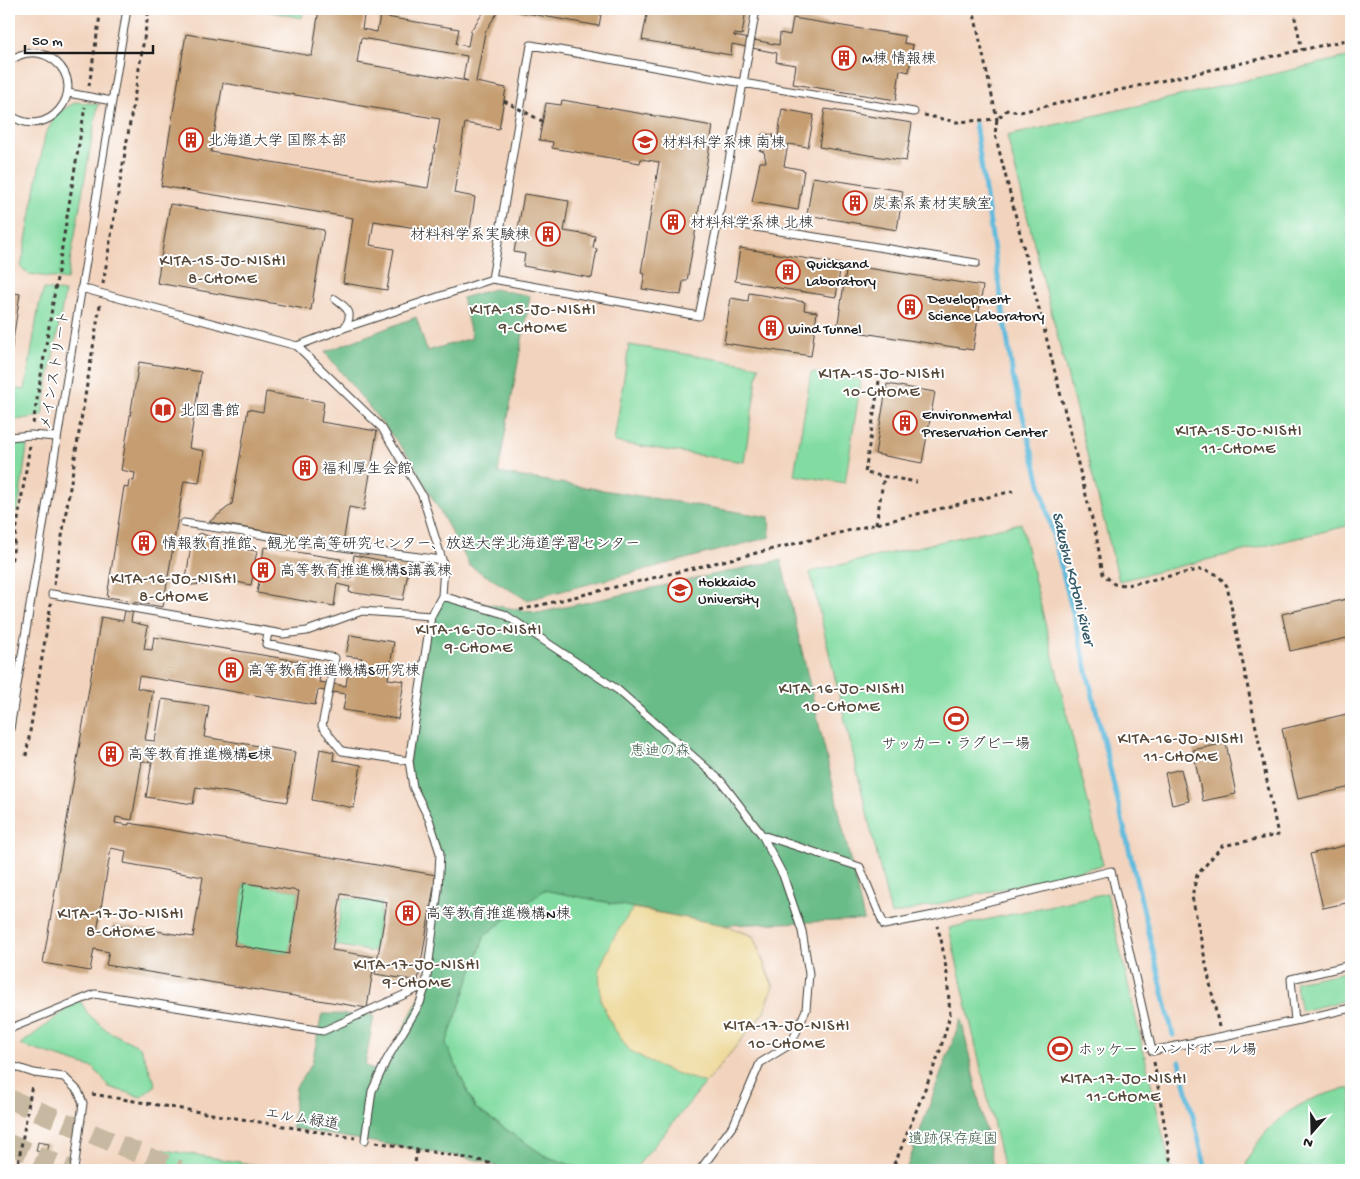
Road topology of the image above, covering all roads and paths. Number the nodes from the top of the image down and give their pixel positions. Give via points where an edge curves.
1 (102, 9) edge
2 (127, 9) edge
3 (149, 9) edge
4 (756, 9) edge
5 (973, 9) edge
6 (1293, 9) edge
7 (1351, 39) edge
8 (1302, 50) junction
9 (9, 62) edge
10 (743, 83) junction
11 (68, 93) junction
12 (87, 96) junction
13 (112, 101) junction
14 (504, 101) dead end
15 (914, 112) joint
16 (9, 114) edge
17 (998, 119) junction
18 (542, 121) dead end
19 (718, 221) junction
20 (976, 262) dead end
21 (492, 279) junction
22 (81, 288) junction
23 (102, 294) junction
24 (335, 299) dead end
25 (344, 328) junction
26 (297, 346) junction
27 (879, 381) dead end
28 (79, 430) dead end
29 (31, 435) junction
30 (9, 437) edge
31 (57, 437) junction
32 (884, 476) junction
33 (918, 482) dead end
34 (1013, 491) dead end
35 (184, 523) dead end
36 (876, 524) junction
37 (442, 560) junction
38 (9, 576) edge
39 (52, 594) dead end
40 (442, 596) junction
41 (504, 614) junction
42 (431, 616) junction
43 (268, 632) junction
44 (9, 735) edge
45 (409, 761) junction
46 (15, 827) dead end
47 (762, 835) junction
48 (9, 862) edge
49 (934, 916) junction
50 (1351, 965) edge
51 (426, 985) junction
52 (1351, 1008) edge
53 (1295, 1021) junction
54 (9, 1029) edge
55 (1222, 1038) junction
56 (1152, 1051) junction
57 (9, 1065) edge
58 (32, 1085) dead end
59 (92, 1094) dead end
60 (366, 1140) junction
61 (417, 1150) junction
62 (17, 1170) edge
63 (74, 1170) edge
64 (414, 1170) edge
65 (506, 1170) edge
66 (700, 1170) edge
67 (888, 1170) edge
68 (1172, 1170) edge

1 - 12 path
2 - 13 lane, メインストリート
3 - 23 path
4 - 10 lane
5 - 17 path
6 - 8 path
7 - 8 path
8 - 17 path via 1020,112 1007,110
9 - 11 lane via 21,54 31,53 50,58 64,73
10 - 15 lane
10 - 19 lane
10 - 21 lane via 530,44
11 - 12 lane
11 - 16 lane via 60,110 44,122 24,122
12 - 13 lane
12 - 29 path
13 - 22 lane, メインストリート
14 - 18 path, bridge
15 - 17 path via 956,122
17 - 55 path via 995,134 1096,534 1103,574 1114,584 1126,585 1203,569 1218,575 1228,586 1278,835 1222,846 1197,876 1192,896
19 - 20 lane
19 - 21 lane via 699,316
21 - 25 lane
22 - 23 lane
22 - 31 lane, メインストリート
23 - 26 lane
23 - 28 path
24 - 25 lane via 346,306 349,313 349,321
25 - 26 lane
26 - 37 lane via 382,428 422,495
27 - 32 path via 865,473
29 - 30 lane
29 - 31 lane
29 - 38 path
31 - 44 lane, メインストリート
32 - 33 path
32 - 36 path
34 - 36 path
35 - 37 lane
36 - 41 path
37 - 40 lane
39 - 43 lane
40 - 41 lane
40 - 42 lane
41 - 47 lane via 618,690 721,781
42 - 43 lane via 362,611 307,631
42 - 45 lane
43 - 45 lane via 266,644 334,658 322,726 342,751
45 - 51 lane via 413,787 429,819 440,852
46 - 48 path
47 - 49 lane via 860,867 884,925
47 - 66 lane via 783,875 802,931 809,974 806,1010 791,1044 760,1063 734,1124
49 - 56 lane via 1111,870
49 - 67 path via 942,939 950,1015 936,1063 896,1161
50 - 53 lane via 1291,979
51 - 54 lane via 323,1032 95,994
51 - 60 lane via 420,1003 372,1091
52 - 53 lane
53 - 55 lane
55 - 56 lane
56 - 68 path
57 - 63 lane via 64,1077 78,1091 83,1103
58 - 62 path
59 - 60 path, エルム緑道
60 - 61 path, エルム緑道
61 - 64 path
61 - 65 path, エルム緑道 via 483,1161

